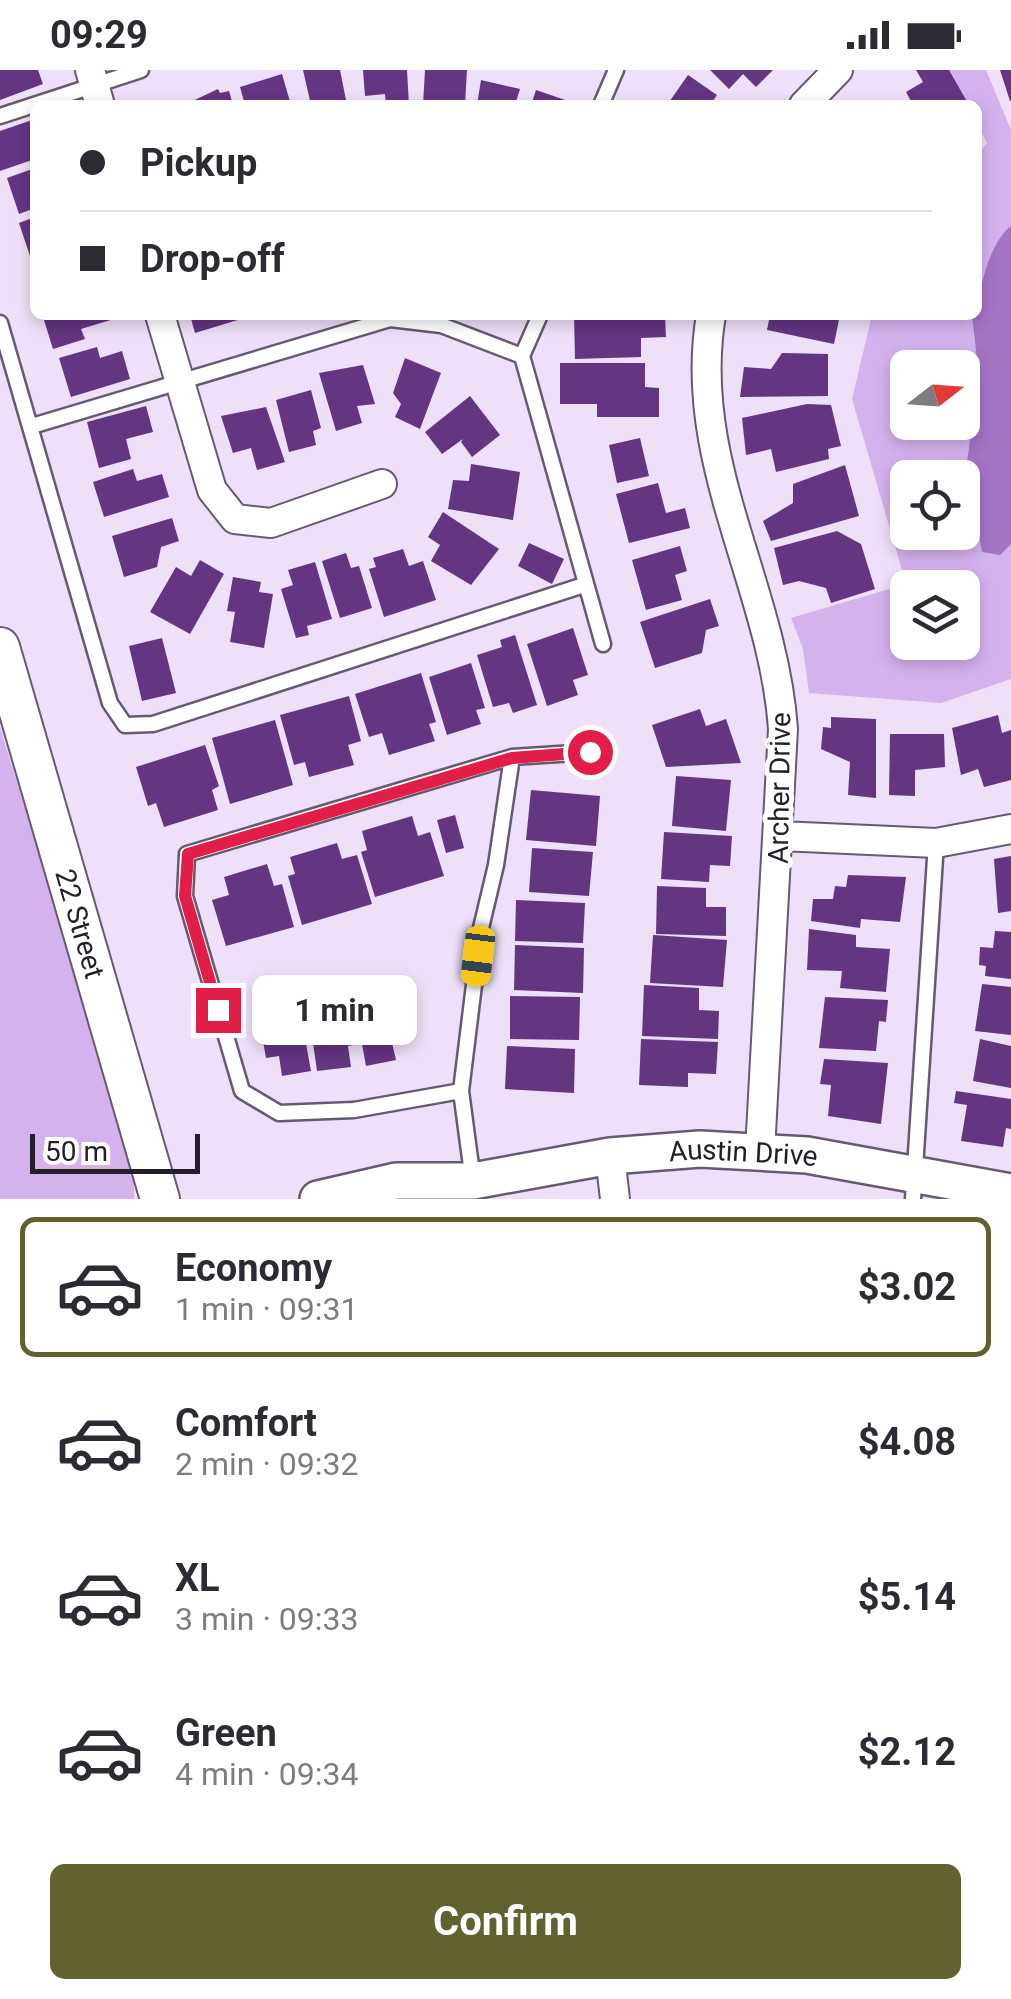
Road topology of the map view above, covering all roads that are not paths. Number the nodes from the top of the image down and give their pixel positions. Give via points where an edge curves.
1 (141, 70) edge
2 (616, 70) edge
3 (838, 70) edge
4 (95, 86) edge
5 (51, 100) edge
6 (603, 100) edge
7 (809, 100) edge
8 (30, 107) edge
9 (0, 116) edge
10 (162, 320) edge
11 (538, 320) edge
12 (711, 320) edge
13 (0, 323) edge
14 (522, 356) junction
15 (180, 381) junction
16 (32, 426) junction
17 (382, 484) dead end
18 (584, 585) junction
19 (603, 644) dead end
20 (0, 646) edge
21 (590, 752) dead end
22 (512, 758) junction
23 (1011, 829) edge
24 (780, 836) junction
25 (936, 843) junction
26 (461, 1090) junction
27 (760, 1151) junction
28 (610, 1156) junction
29 (472, 1181) junction
30 (914, 1186) edge
31 (1011, 1192) edge
32 (160, 1199) edge
33 (318, 1199) edge
34 (441, 1199) edge
35 (614, 1199) edge

1 - 4 lane
2 - 6 lane
3 - 7 street
4 - 5 lane
8 - 9 lane
10 - 15 street
11 - 14 lane
12 - 24 street, Archer Drive via 706,375 712,452 780,699
13 - 16 lane
14 - 15 lane via 441,325 390,320
14 - 18 lane
15 - 16 lane
15 - 17 street via 212,490 235,520 271,523
16 - 18 lane via 110,704 125,725 153,724
18 - 19 lane
20 - 32 main road, 22 Street
21 - 22 lane
22 - 26 lane
22 - 26 lane via 188,854 185,896 242,1092 279,1113 354,1110
23 - 25 street
24 - 25 street
24 - 27 street, Archer Drive
25 - 30 lane
26 - 29 lane
27 - 28 street, Austin Drive
27 - 30 street, Austin Drive
28 - 29 street, Austin Drive
28 - 35 street
29 - 33 street, Austin Drive via 396,1181
29 - 34 street, Austin Drive
30 - 31 street, Austin Drive

